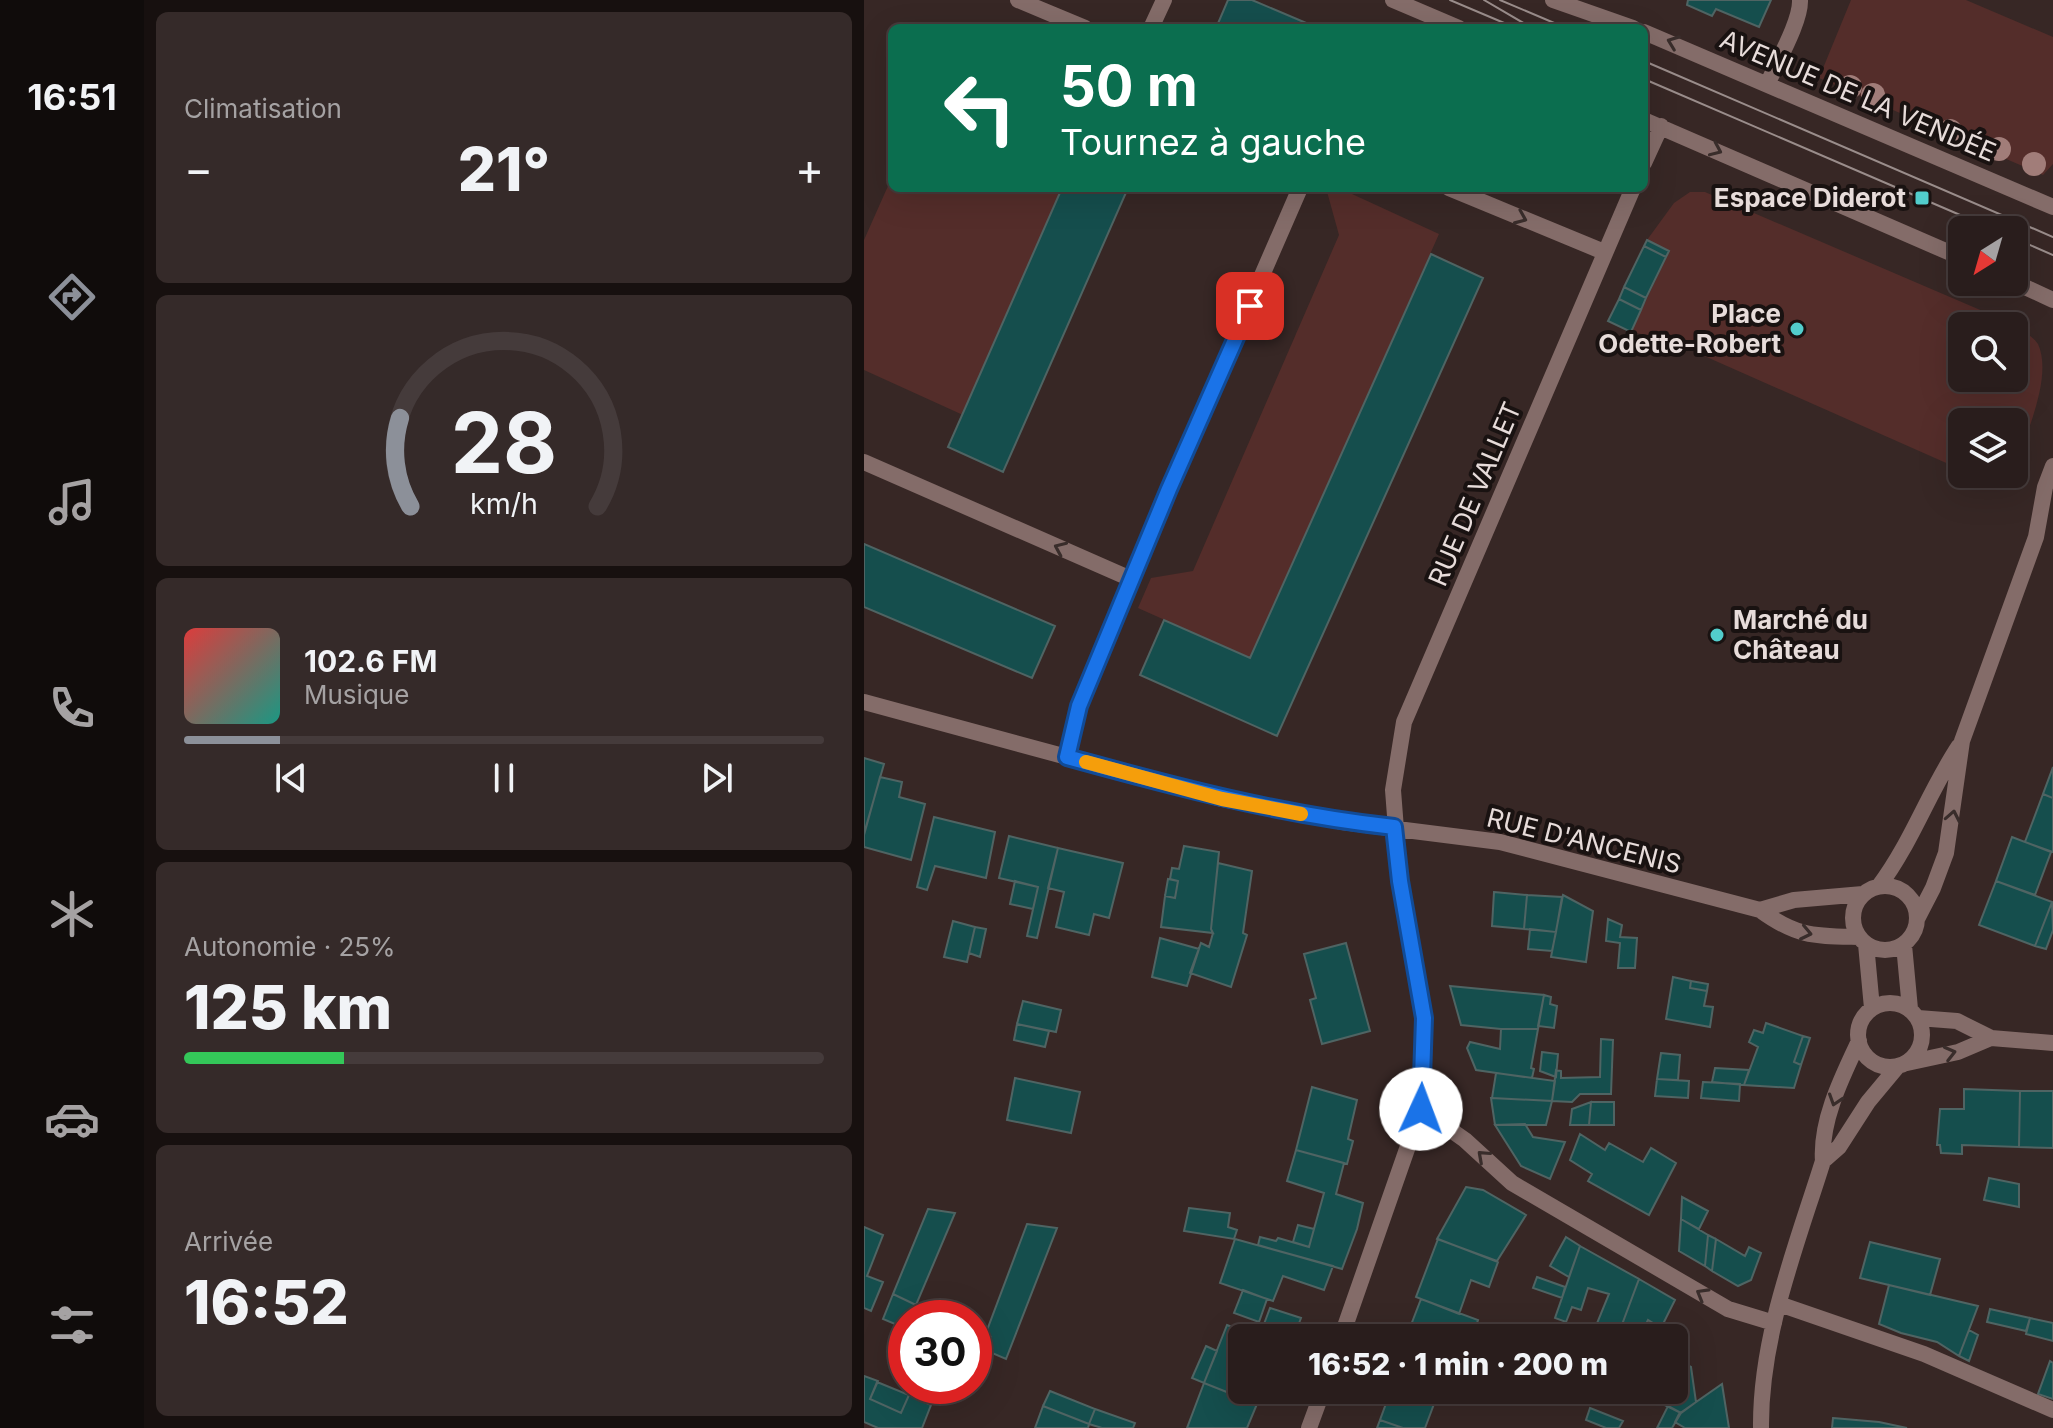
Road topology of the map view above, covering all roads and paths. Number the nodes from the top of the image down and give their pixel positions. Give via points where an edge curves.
1 (1018, 0) edge
2 (1164, 0) edge
3 (1393, 0) edge
4 (1553, 0) edge
5 (1800, 0) edge
6 (1075, 24) edge
7 (1153, 24) edge
8 (1450, 24) edge
9 (1622, 24) edge
10 (1648, 34) edge
11 (1768, 83) junction
12 (1648, 121) edge
13 (1661, 126) junction
14 (1648, 154) edge
15 (1298, 192) edge
16 (1459, 192) edge
17 (1631, 192) edge
18 (2053, 207) edge
19 (1604, 252) junction
20 (1948, 252) edge
21 (2028, 288) edge
22 (2053, 300) edge
23 (864, 462) edge
24 (2053, 466) edge
25 (2053, 513) edge
26 (2036, 537) junction
27 (1131, 579) junction
28 (864, 702) edge
29 (1962, 741) junction
30 (1067, 757) junction
31 (1394, 827) junction
32 (1879, 886) junction
33 (1863, 894) junction
34 (1760, 910) junction
35 (1917, 919) junction
36 (1862, 941) junction
37 (1904, 945) junction
38 (1872, 1008) junction
39 (1914, 1013) junction
40 (1991, 1038) junction
41 (1859, 1041) junction
42 (2053, 1043) edge
43 (1903, 1064) junction
44 (1421, 1109) junction
45 (1823, 1161) junction
46 (1779, 1304) junction
47 (1774, 1323) junction
48 (1346, 1324) edge
49 (1318, 1404) edge
50 (2053, 1410) edge
51 (1309, 1428) edge
52 (1761, 1428) edge

1 - 6 street
2 - 7 street
3 - 8 street
4 - 9 street
5 - 11 street
11 -> 10 street, AVENUE DE LA VENDÉE
11 - 18 street, AVENUE DE LA VENDÉE
12 - 13 street
13 - 14 street
13 -> 20 street
15 - 27 street
16 -> 19 street
17 - 19 street, RUE DE VALLET
19 - 31 street, RUE DE VALLET via 1404,722 1393,790
21 - 22 street
27 -> 23 street
24 - 26 street
25 - 26 street
26 - 29 street
27 - 30 street via 1079,706
28 - 30 street, RUE D'ANCENIS
29 - 32 street via 1938,778 1907,847
35 -> 29 street via 1946,853
30 - 31 street, RUE D'ANCENIS via 1222,799
31 - 34 street, RUE D'ANCENIS via 1537,850
31 - 44 street, RUE DE VALLET via 1424,1018
32 - 33 street
32 - 35 street via 1910,898
33 - 34 street via 1794,900
33 - 36 street via 1852,915
34 -> 36 street, RUE D'ANCENIS via 1785,928
35 - 37 street
36 - 37 street via 1884,951
36 - 38 street
37 - 39 street
38 - 39 street via 1891,1002
38 - 41 street via 1860,1023
39 - 40 street via 1957,1021
39 - 43 street via 1923,1038 1915,1056
40 - 42 street
43 -> 40 street via 1958,1052
41 - 43 street via 1878,1065
41 -> 45 street via 1821,1142
43 - 45 street
47 -> 44 street via 1728,1309 1512,1183
44 - 48 street, RUE DE VALLET
45 - 46 street
46 - 47 street
46 - 50 street via 1924,1354
47 - 52 street
49 - 51 street

